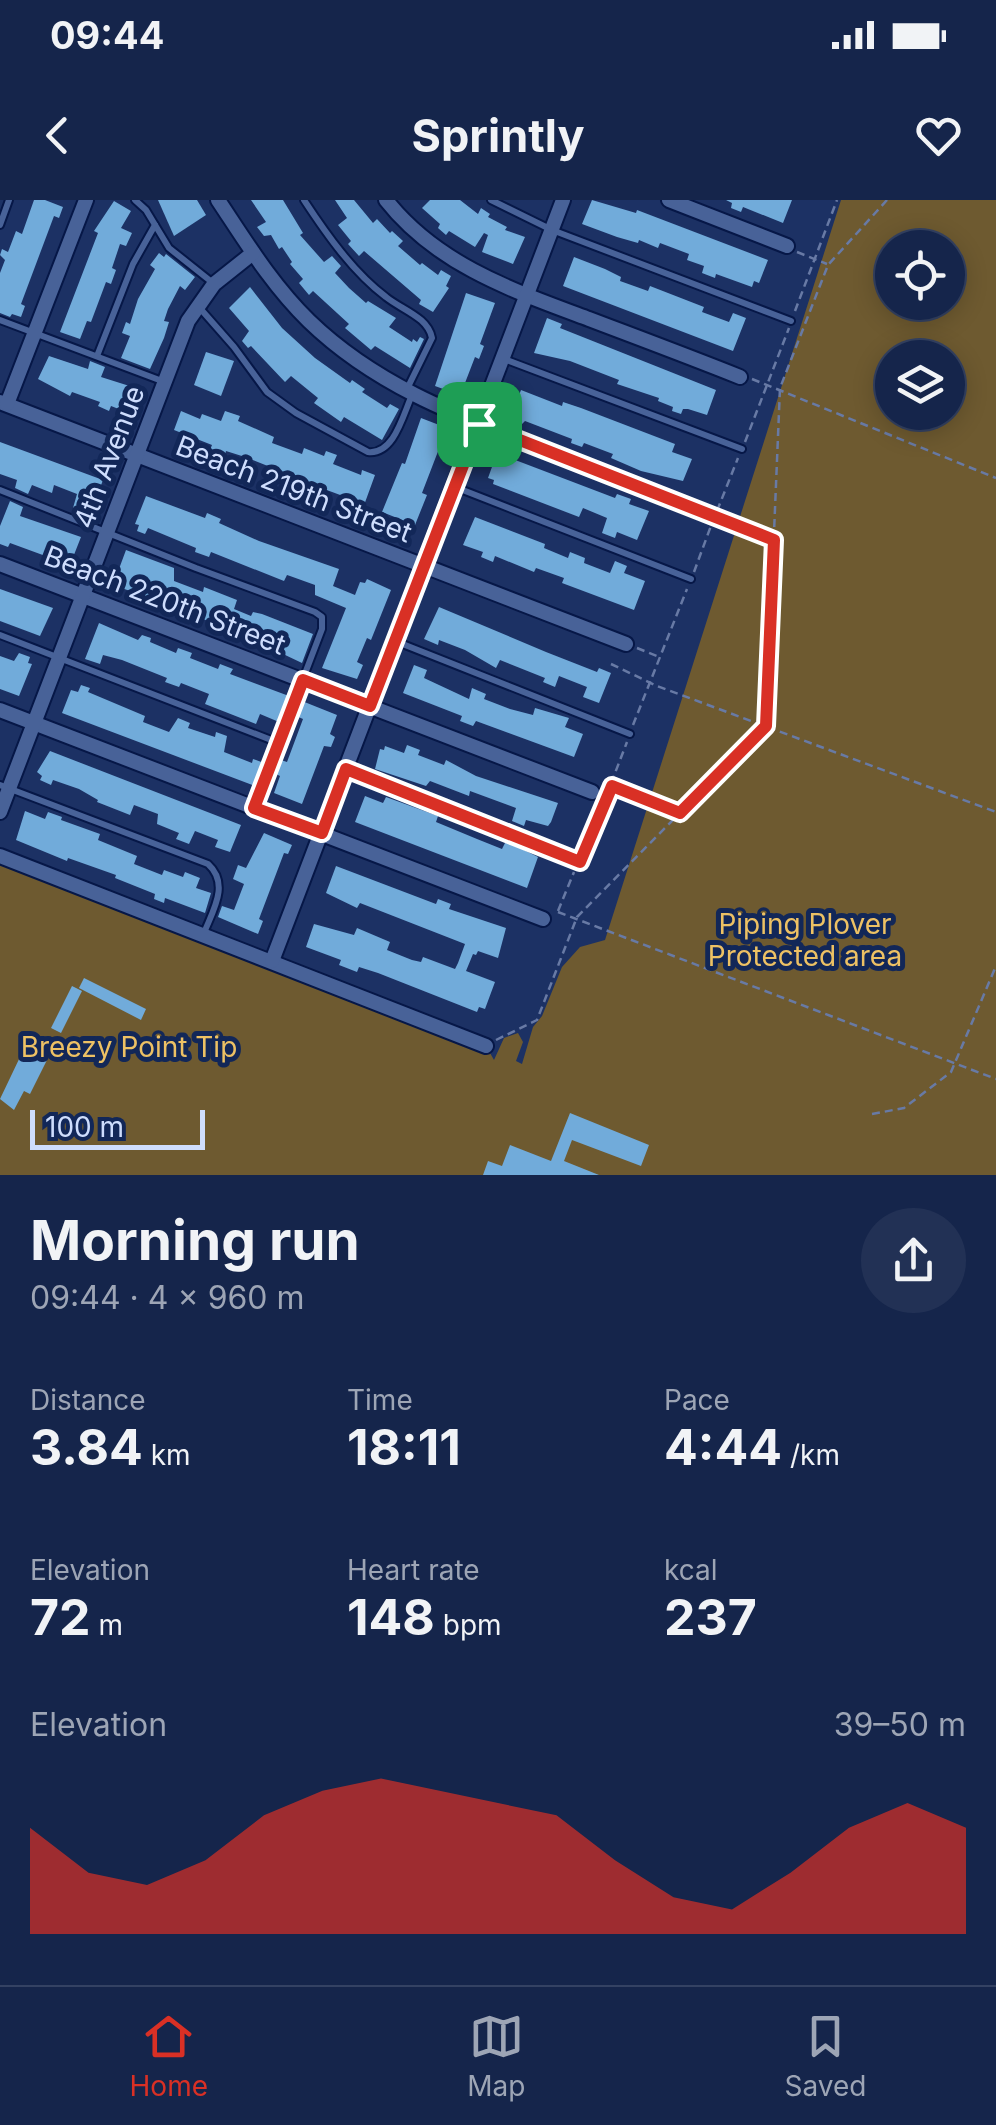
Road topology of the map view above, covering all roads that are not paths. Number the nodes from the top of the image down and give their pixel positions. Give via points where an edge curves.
1 (9, 200) edge
2 (86, 200) edge
3 (135, 200) edge
4 (218, 200) edge
5 (304, 200) edge
6 (386, 200) edge
7 (491, 200) edge
8 (563, 200) edge
9 (668, 200) edge
10 (0, 225) edge
11 (155, 225) junction
12 (552, 230) junction
13 (787, 246) road end
14 (253, 253) junction
15 (214, 284) junction
16 (527, 296) junction
17 (198, 305) junction
18 (0, 320) edge
19 (791, 321) road end
20 (34, 333) junction
21 (97, 356) junction
22 (504, 358) junction
23 (740, 377) road end
24 (164, 382) junction
25 (409, 394) junction
26 (3, 403) edge
27 (479, 424) junction
28 (742, 449) road end
29 (137, 456) junction
30 (454, 487) junction
31 (0, 490) edge
32 (709, 515) road end
33 (108, 532) junction
34 (0, 564) edge
35 (424, 566) junction
36 (691, 579) road end
37 (83, 596) junction
38 (0, 636) edge
39 (396, 641) junction
40 (626, 644) road end
41 (60, 658) junction
42 (303, 680) junction
43 (370, 706) junction
44 (0, 710) edge
45 (34, 723) junction
46 (630, 734) road end
47 (278, 743) junction
48 (346, 769) junction
49 (5, 787) edge
50 (595, 787) road end
51 (254, 808) junction
52 (0, 812) edge
53 (322, 833) junction
54 (0, 856) edge
55 (580, 862) road end
56 (547, 914) road end
57 (204, 934) junction
58 (272, 960) junction
59 (486, 1046) dead end

1 - 10 lane
2 - 20 street
3 - 11 lane
4 - 14 street
5 - 25 lane via 332,242 384,296 432,332
6 - 16 street via 433,246
7 - 12 lane
8 - 12 street
9 - 13 street
11 - 15 lane via 169,248
11 - 21 lane
12 - 16 street
12 - 19 lane
14 - 15 street, 4th Avenue
14 - 25 street via 312,324
15 - 17 street, 4th Avenue
16 - 22 street
16 - 23 street
17 - 24 street, 4th Avenue
17 - 25 lane via 267,392 368,452 387,446
18 - 20 lane
20 - 21 lane
20 - 26 street
21 - 24 lane
22 - 27 street
22 - 28 lane
24 - 29 street, 4th Avenue
25 - 27 street
26 - 29 street, Beach 219th Street
27 - 30 street
27 - 32 street
29 - 33 street, 4th Avenue
29 - 35 street, Beach 219th Street
30 - 35 street
30 - 36 lane
31 - 33 lane
33 - 37 street, 4th Avenue
33 - 42 lane via 318,614 322,629
34 - 37 street, Beach 220th Street
35 - 39 street
35 - 40 street, Beach 219th Street
37 - 41 street, 4th Avenue
37 - 42 street, Beach 220th Street
38 - 41 lane
39 - 43 street
39 - 46 lane
41 - 45 street, 4th Avenue
41 - 47 lane
42 - 43 street, Beach 220th Street
42 - 47 lane
43 - 48 street
43 - 50 street, Beach 220th Street
44 - 45 street
45 - 49 street, 4th Avenue
45 - 51 street
47 - 51 lane
48 - 53 street
48 - 55 lane
49 - 52 street, 4th Avenue
49 - 57 lane via 208,864 220,885
51 - 53 street
53 - 56 street
53 - 58 street
54 - 57 street
57 - 58 street
58 - 59 street

